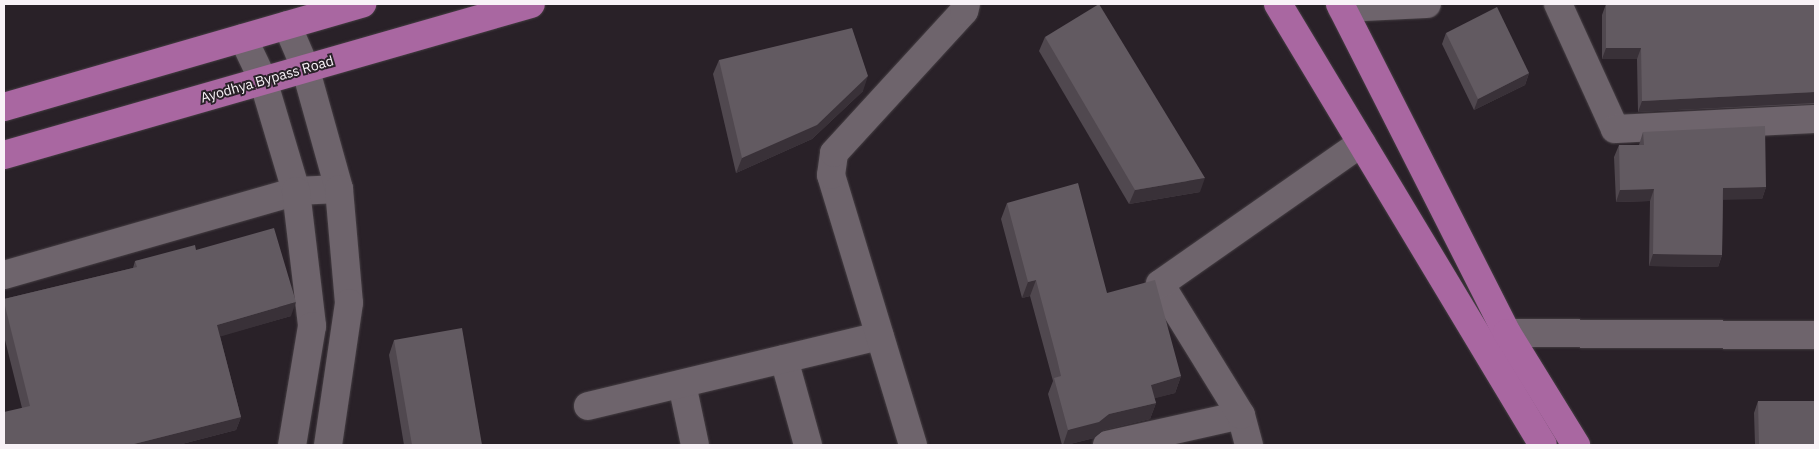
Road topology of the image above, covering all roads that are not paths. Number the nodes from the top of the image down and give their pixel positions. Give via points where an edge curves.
1 (362, 4) edge
2 (531, 4) edge
3 (966, 4) edge
4 (1278, 4) edge
5 (1427, 4) edge
6 (1558, 4) edge
7 (1341, 6) edge
8 (287, 25) junction
9 (243, 38) junction
10 (305, 68) junction
11 (263, 80) junction
12 (4, 107) edge
13 (1815, 119) edge
14 (1361, 143) junction
15 (4, 156) edge
16 (339, 189) junction
17 (296, 191) junction
18 (4, 275) edge
19 (1507, 333) junction
20 (1815, 335) edge
21 (880, 336) junction
22 (784, 359) junction
23 (682, 384) junction
24 (588, 406) dead end
25 (1246, 435) edge
26 (292, 445) edge
27 (328, 445) edge
28 (695, 445) edge
29 (808, 445) edge
30 (913, 445) edge
31 (1107, 445) edge
32 (1543, 445) edge
33 (1576, 445) edge

1 - 8 main road
2 - 10 main road, Ayodhya Bypass Road
3 - 21 street via 964,11 834,153 831,175
4 - 14 main road
5 - 7 street
6 - 13 street via 1615,129
7 - 19 main road
8 - 9 main road
8 - 10 street
9 - 11 street
9 - 12 main road
10 - 11 main road, Ayodhya Bypass Road
10 - 16 street
11 - 15 main road, Ayodhya Bypass Road
11 - 17 street
14 - 25 street via 1160,284
14 - 32 main road
16 - 17 street
16 - 27 street via 349,303
17 - 18 street
17 - 26 street via 312,326
19 - 20 street
19 - 33 main road
21 - 22 street
21 - 30 street
22 - 23 street
22 - 29 street
23 - 24 street
23 - 28 street
25 - 31 street

